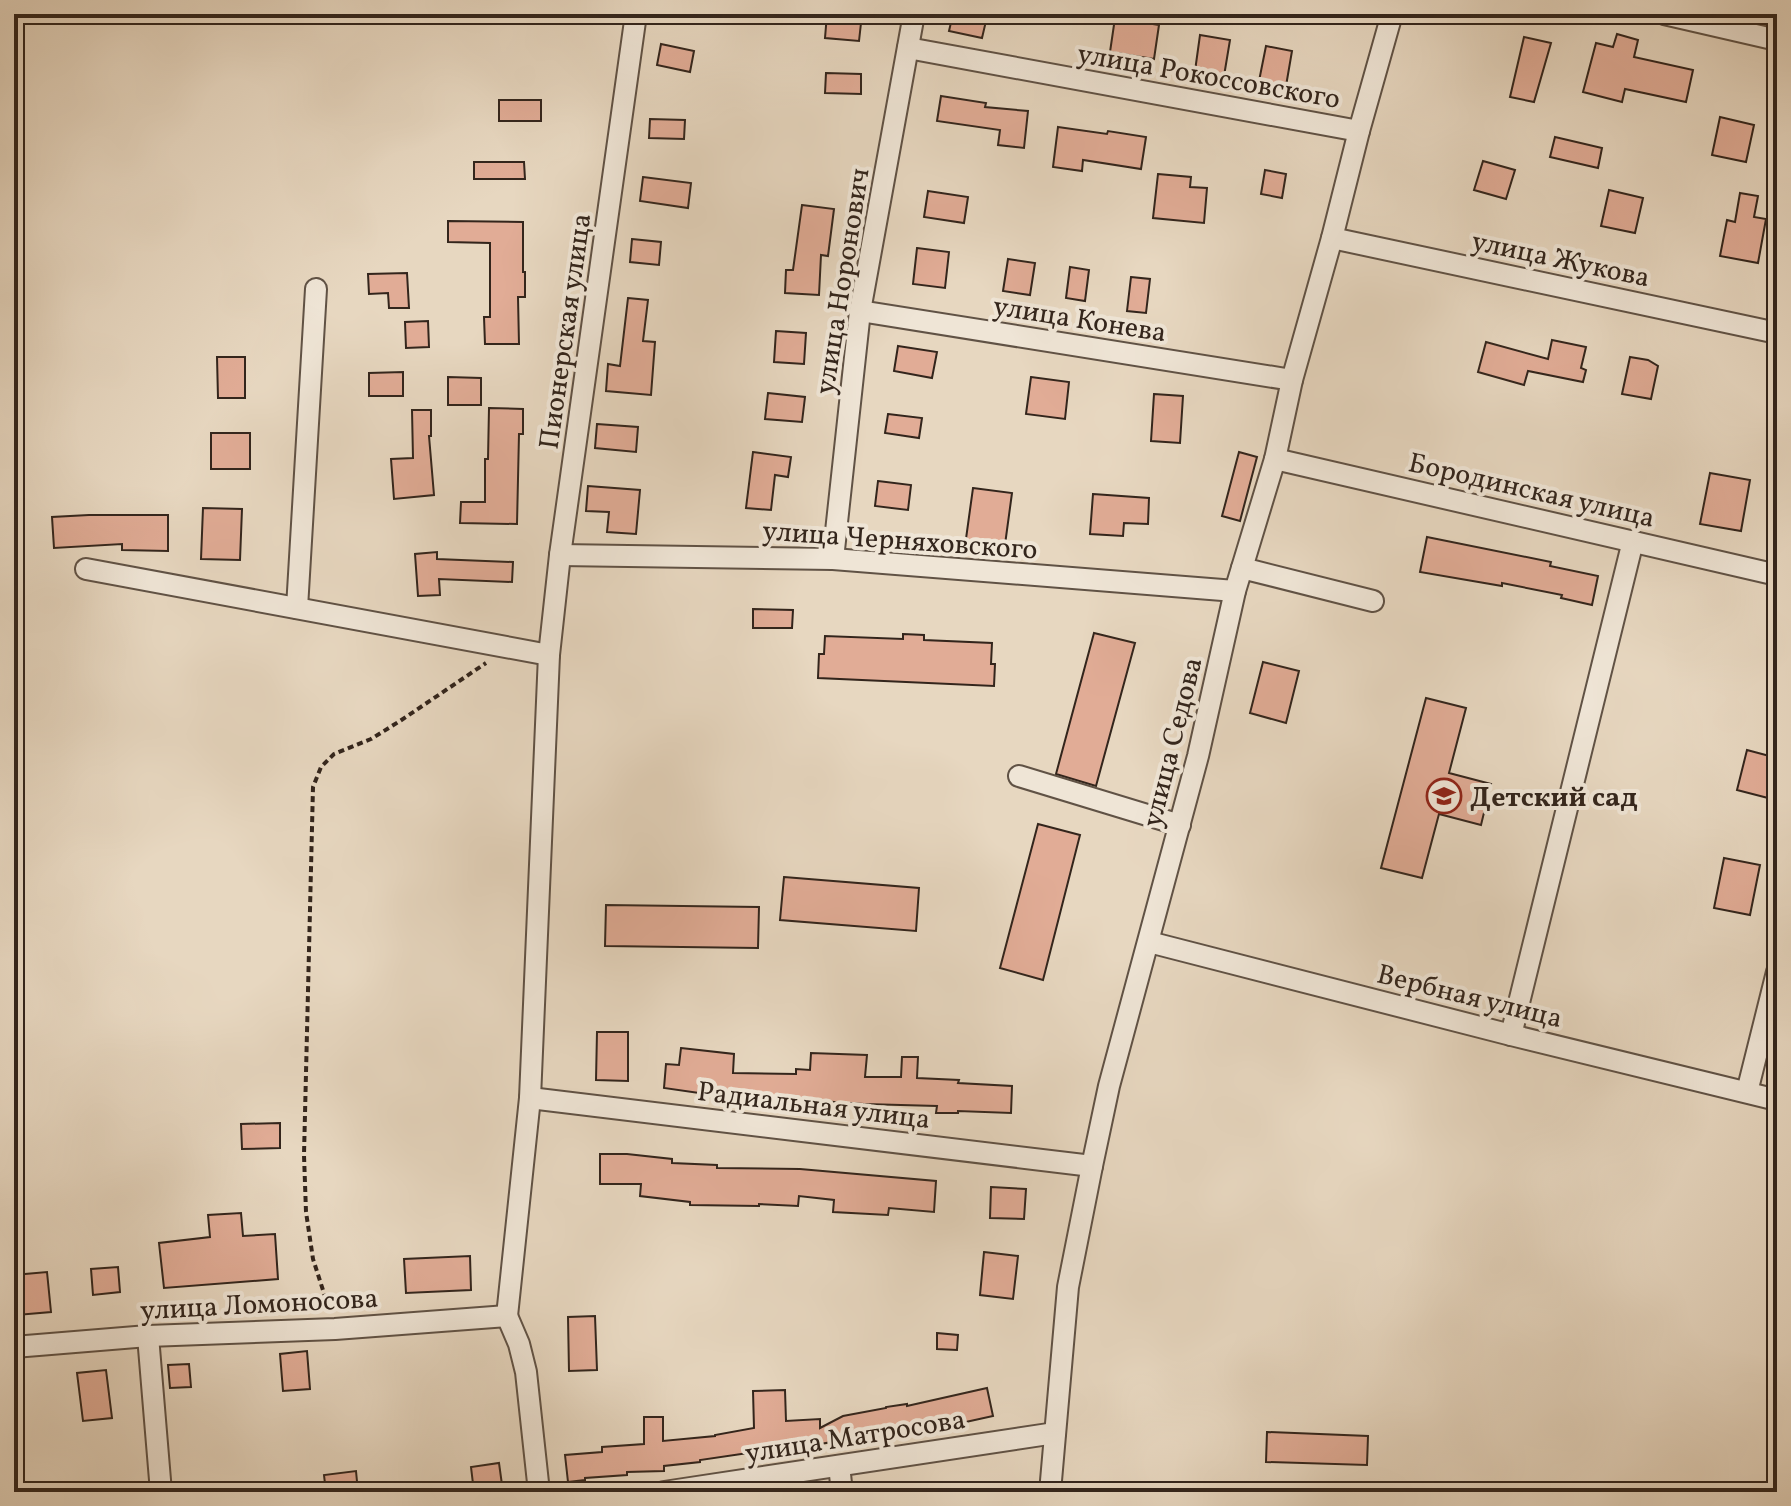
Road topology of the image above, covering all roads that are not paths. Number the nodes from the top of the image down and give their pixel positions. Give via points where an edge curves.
1 (636, 14) edge
2 (914, 14) edge
3 (1392, 14) edge
4 (1664, 14) edge
5 (1777, 40) edge
6 (908, 48) junction
7 (1359, 131) junction
8 (1332, 238) junction
9 (316, 289) dead end
10 (860, 311) junction
11 (1777, 333) edge
12 (1292, 380) junction
13 (1275, 459) junction
14 (1633, 541) junction
15 (560, 555) junction
16 (833, 559) junction
17 (1242, 568) junction
18 (86, 569) dead end
19 (1777, 575) edge
20 (1235, 591) junction
21 (1373, 601) dead end
22 (297, 608) junction
23 (549, 655) junction
24 (1019, 776) dead end
25 (1180, 825) junction
26 (1149, 942) junction
27 (1777, 972) edge
28 (1511, 1035) junction
29 (1747, 1092) junction
30 (530, 1098) junction
31 (1777, 1100) edge
32 (1092, 1166) junction
33 (507, 1316) junction
34 (148, 1336) junction
35 (14, 1347) edge
36 (1055, 1433) junction
37 (839, 1466) junction
38 (161, 1492) edge
39 (539, 1492) edge
40 (664, 1492) edge
41 (842, 1492) edge
42 (1050, 1492) edge

1 - 15 street, Пионерская улица
2 - 6 street, улица Норонович
3 - 7 street, улица Седова
4 - 5 street
6 - 7 street, улица Рокоссовского
6 - 10 street, улица Норонович
7 - 8 street, улица Седова
8 - 11 street, улица Жукова
8 - 12 street, улица Седова
9 - 22 street
10 - 12 street, улица Конева
10 - 16 street, улица Норонович
12 - 13 street, улица Седова
13 - 14 street, Бородинская улица
13 - 17 street, улица Седова
14 - 19 street, Бородинская улица
14 - 28 street
15 - 16 street, улица Черняховского
15 - 23 street, Пионерская улица
16 - 20 street, улица Черняховского
17 - 20 street, улица Седова
17 - 21 street
18 - 22 street
20 - 25 street, улица Седова
22 - 23 street
23 - 30 street, Пионерская улица
24 - 25 street
25 - 26 street, улица Седова
26 - 28 street, Вербная улица
26 - 32 street, улица Седова
27 - 29 street
28 - 29 street, Вербная улица
29 - 31 street, Вербная улица
30 - 32 street, Радиальная улица
30 - 33 street, Пионерская улица
32 - 36 street, улица Седова via 1068,1287
33 - 34 street, улица Ломоносова
33 - 39 street via 526,1372
34 - 35 street, улица Ломоносова
34 - 38 street
36 - 37 street, улица Матросова
36 - 42 street, улица Седова
37 - 40 street, улица Матросова
37 - 41 street

